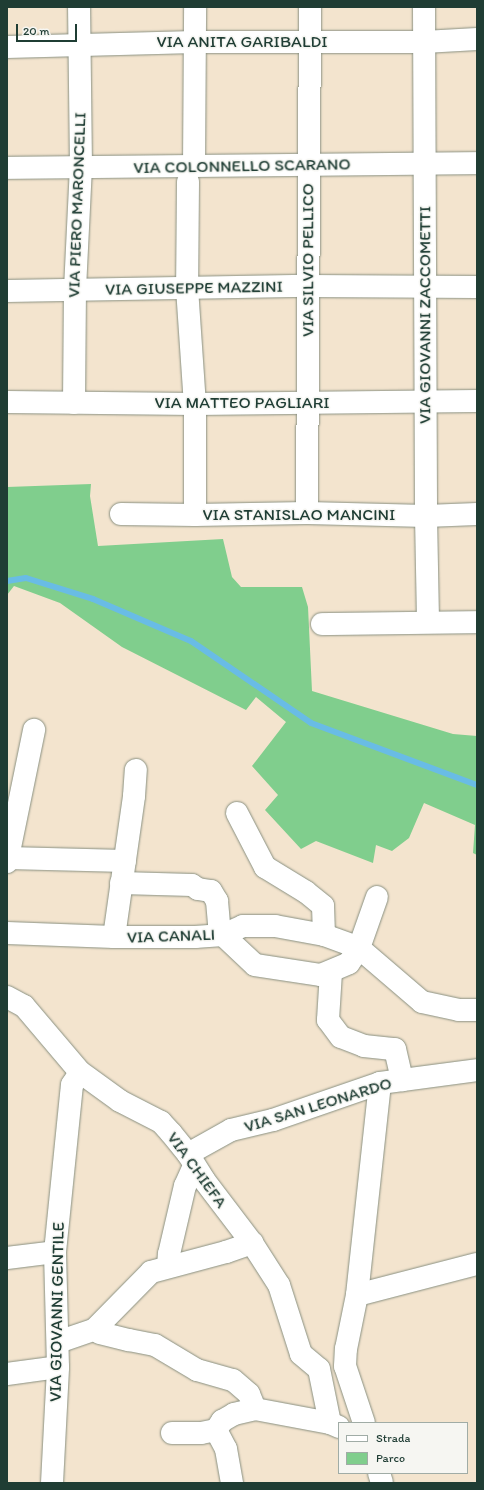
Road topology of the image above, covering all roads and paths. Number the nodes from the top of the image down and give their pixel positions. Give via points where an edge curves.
1 (79, 7) edge
2 (195, 7) edge
3 (310, 7) edge
4 (424, 7) edge
5 (477, 39) edge
6 (196, 42) junction
7 (310, 42) junction
8 (424, 42) junction
9 (79, 44) junction
10 (7, 47) edge
11 (477, 163) edge
12 (423, 164) junction
13 (309, 165) junction
14 (81, 167) junction
15 (7, 168) edge
16 (191, 174) junction
17 (308, 286) junction
18 (425, 287) junction
19 (477, 287) edge
20 (187, 288) junction
21 (75, 289) junction
22 (7, 291) edge
23 (477, 401) edge
24 (7, 402) edge
25 (425, 402) junction
26 (74, 403) junction
27 (307, 403) junction
28 (195, 404) junction
29 (307, 513) junction
30 (121, 514) dead end
31 (477, 514) edge
32 (195, 516) junction
33 (426, 516) junction
34 (428, 622) junction
35 (477, 622) edge
36 (322, 624) dead end
37 (34, 730) dead end
38 (136, 770) dead end
39 (237, 813) dead end
40 (11, 818) edge
41 (8, 860) edge
42 (125, 861) junction
43 (121, 883) junction
44 (377, 897) dead end
45 (7, 933) edge
46 (223, 935) junction
47 (324, 935) junction
48 (114, 938) junction
49 (359, 948) junction
50 (331, 972) junction
51 (7, 997) edge
52 (477, 1010) edge
53 (477, 1070) edge
54 (80, 1072) junction
55 (402, 1080) junction
56 (380, 1083) junction
57 (191, 1160) junction
58 (252, 1243) junction
59 (55, 1252) junction
60 (7, 1258) edge
61 (168, 1267) junction
62 (476, 1270) edge
63 (357, 1295) junction
64 (95, 1329) junction
65 (58, 1342) junction
66 (346, 1366) junction
67 (58, 1367) junction
68 (319, 1369) junction
69 (7, 1374) edge
70 (255, 1409) junction
71 (364, 1422) edge
72 (335, 1425) edge
73 (216, 1430) junction
74 (172, 1433) dead end
75 (52, 1483) edge
76 (232, 1483) edge

1 - 9 street, VIA PIERO MARONCELLI
2 - 6 street
3 - 7 street, VIA SILVIO PELLICO
4 - 8 street, VIA GIOVANNI ZACCOMETTI
5 - 8 street, VIA ANITA GARIBALDI
6 - 7 street, VIA ANITA GARIBALDI
6 - 9 street, VIA ANITA GARIBALDI
6 - 16 street
7 - 8 street, VIA ANITA GARIBALDI
7 - 13 street, VIA SILVIO PELLICO
8 - 12 street, VIA GIOVANNI ZACCOMETTI
9 - 10 street, VIA ANITA GARIBALDI
9 - 14 street, VIA PIERO MARONCELLI
11 - 12 street, VIA COLONNELLO SCARANO
12 - 13 street, VIA COLONNELLO SCARANO
12 - 18 street, VIA GIOVANNI ZACCOMETTI
13 - 16 street, VIA COLONNELLO SCARANO
13 - 17 street, VIA SILVIO PELLICO
14 - 15 street, VIA COLONNELLO SCARANO
14 - 16 street, VIA COLONNELLO SCARANO
14 - 21 street, VIA PIERO MARONCELLI
16 - 20 street
17 - 18 street, VIA GIUSEPPE MAZZINI
17 - 20 street, VIA GIUSEPPE MAZZINI
17 - 27 street, VIA SILVIO PELLICO
18 - 19 street, VIA GIUSEPPE MAZZINI
18 - 25 street, VIA GIOVANNI ZACCOMETTI
20 - 21 street, VIA GIUSEPPE MAZZINI
20 - 28 street
21 - 22 street, VIA GIUSEPPE MAZZINI
21 - 26 street, VIA PIERO MARONCELLI
23 - 25 street, VIA MATTEO PAGLIARI
24 - 26 street, VIA MATTEO PAGLIARI
25 - 27 street, VIA MATTEO PAGLIARI
25 - 33 street, VIA GIOVANNI ZACCOMETTI
26 - 28 street, VIA MATTEO PAGLIARI
27 - 28 street, VIA MATTEO PAGLIARI
27 - 29 street, VIA SILVIO PELLICO
28 - 32 street
29 - 32 street, VIA STANISLAO MANCINI
29 - 33 street, VIA STANISLAO MANCINI
30 - 32 street, VIA STANISLAO MANCINI
31 - 33 street, VIA STANISLAO MANCINI
33 - 34 street, VIA GIOVANNI ZACCOMETTI
34 - 35 street
34 - 36 street
37 - 40 street
38 - 42 street
39 - 47 street via 265,867 306,892 323,906
40 - 41 street
41 - 42 street
42 - 43 street
43 - 46 street via 192,885 198,889 211,891 217,901 219,926
43 - 48 street
44 - 49 street
45 - 48 street, VIA CANALI
46 - 47 street, VIA CANALI via 243,926 275,926
46 - 48 street, VIA CANALI
46 - 50 street via 255,965 321,975
47 - 49 street, VIA CANALI
49 - 50 street via 349,962
49 - 52 street, VIA CANALI via 422,1002 459,1010
50 - 55 street via 328,1020 341,1037 364,1046 395,1049
51 - 54 street, VIA CHIEFA via 24,1006
53 - 55 street, VIA SAN LEONARDO
54 - 57 street, VIA CHIEFA via 120,1101 161,1122
54 - 59 street, VIA GIOVANNI GENTILE via 72,1085
55 - 56 street, VIA SAN LEONARDO
56 - 57 street, VIA SAN LEONARDO via 273,1120 231,1130
56 - 63 street
57 - 58 street, VIA CHIEFA
57 - 61 street
58 - 61 street
58 - 68 street, VIA CHIEFA via 278,1285 301,1354
59 - 60 street
59 - 65 street, VIA GIOVANNI GENTILE
61 - 64 street via 151,1272
62 - 63 street
63 - 66 street via 346,1349
64 - 65 street
64 - 70 street via 100,1333 155,1344 197,1370 233,1380 249,1394
65 - 67 street, VIA GIOVANNI GENTILE
66 - 68 street
66 - 71 street
67 - 69 street
67 - 75 street, VIA GIOVANNI GENTILE
68 - 72 street
70 - 72 street via 323,1420
70 - 73 street via 234,1414 222,1421
73 - 74 street via 201,1434
73 - 76 street via 226,1448

